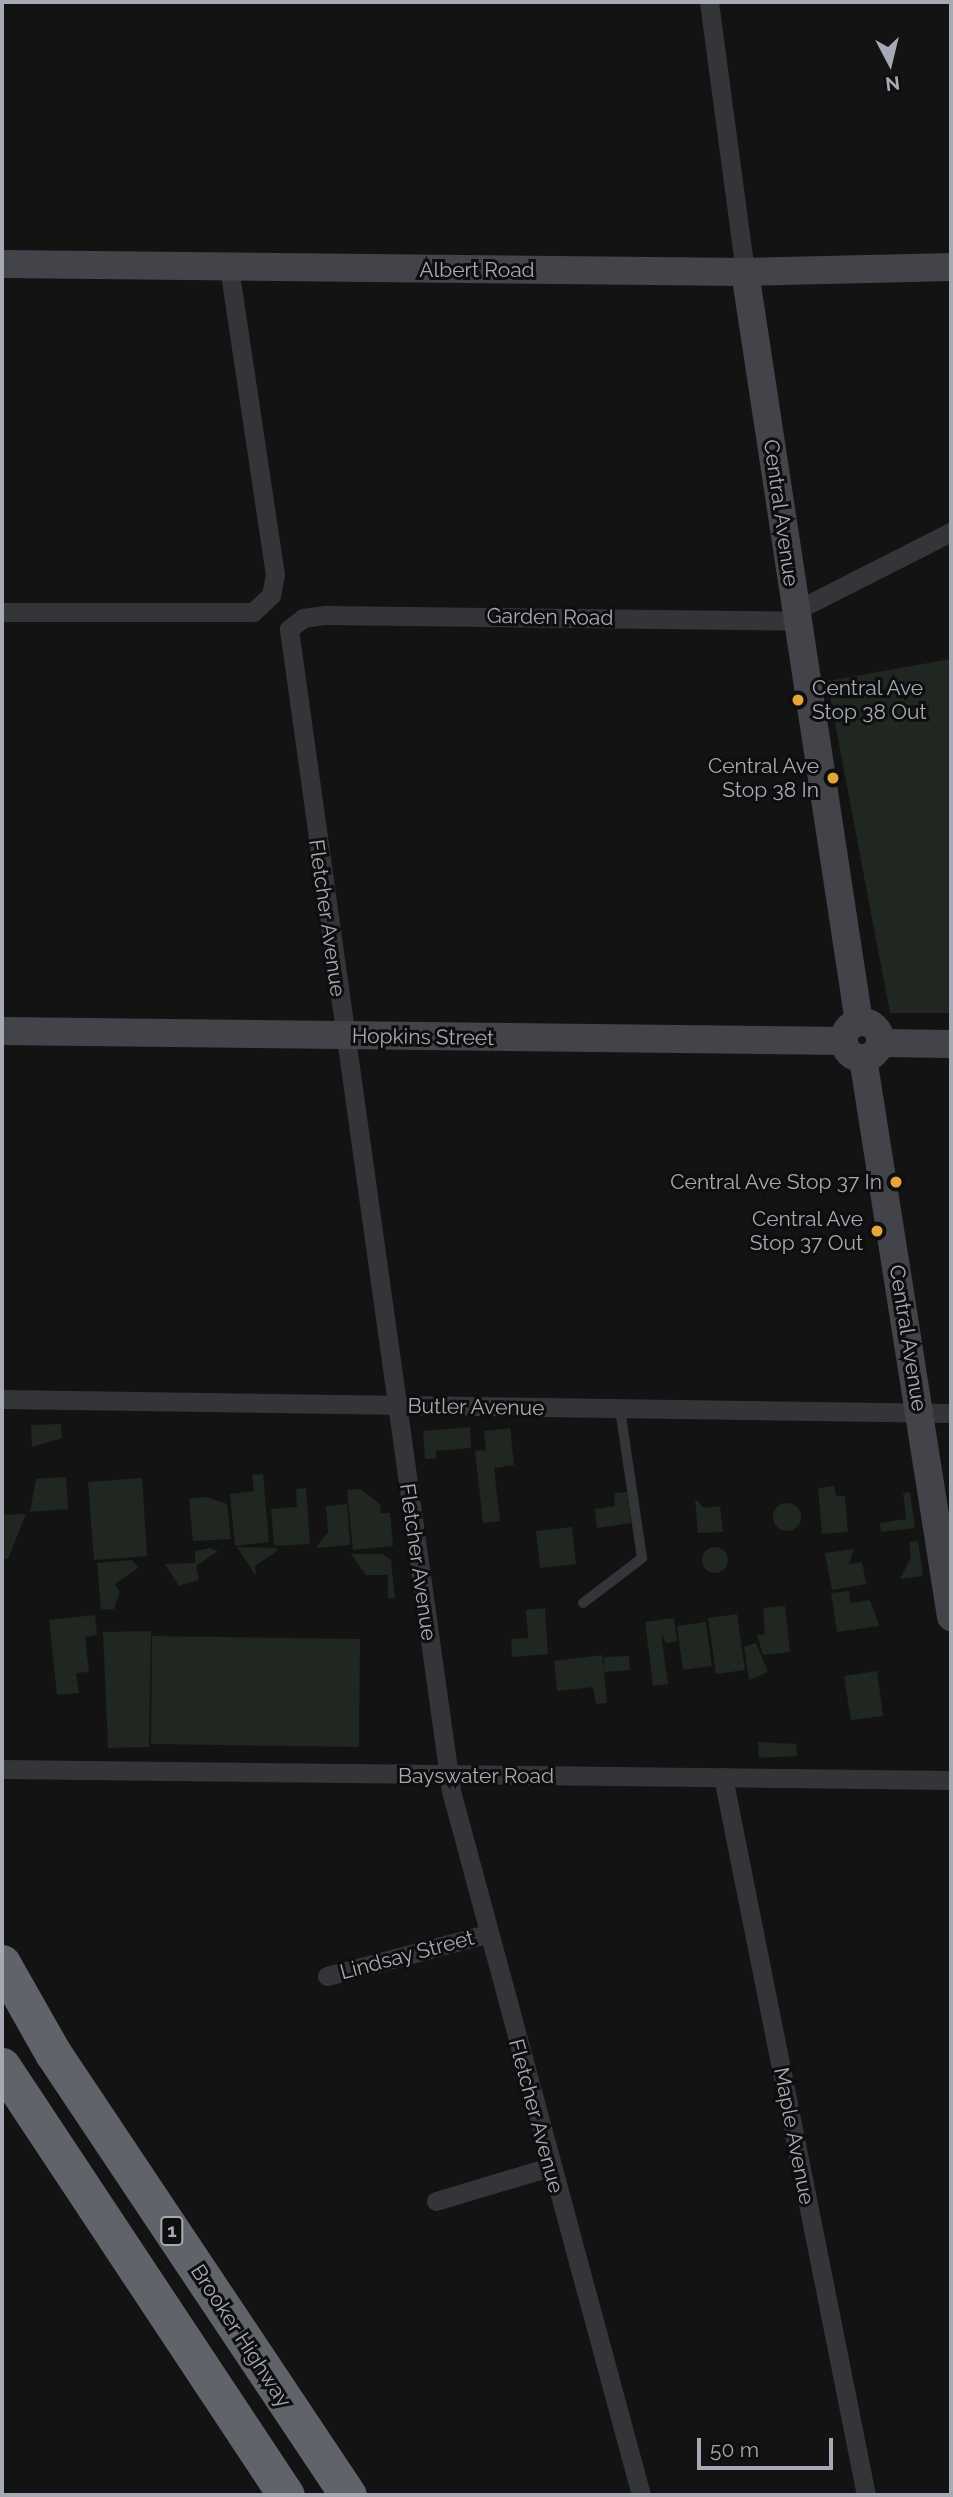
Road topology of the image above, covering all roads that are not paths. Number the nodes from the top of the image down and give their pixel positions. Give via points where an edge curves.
1 (709, 2) edge
2 (2, 264) edge
3 (951, 267) edge
4 (229, 268) junction
5 (745, 272) junction
6 (951, 532) edge
7 (2, 612) edge
8 (796, 616) junction
9 (303, 618) joint
10 (2, 1031) edge
11 (344, 1036) junction
12 (862, 1041) junction
13 (951, 1044) edge
14 (2, 1399) edge
15 (396, 1406) junction
16 (620, 1409) junction
17 (919, 1413) junction
18 (951, 1413) edge
19 (583, 1603) dead end
20 (951, 1618) edge
21 (2, 1769) edge
22 (450, 1777) junction
23 (723, 1777) junction
24 (951, 1780) edge
25 (487, 1934) junction
26 (2, 1963) edge
27 (327, 1976) dead end
28 (2, 2066) edge
29 (2, 2089) edge
30 (46, 2137) junction
31 (549, 2167) junction
32 (436, 2201) dead end
33 (286, 2495) edge
34 (348, 2495) edge
35 (641, 2495) edge
36 (866, 2495) edge

1 - 5 street, Central Avenue
2 - 4 street, Albert Road
3 - 5 street, Albert Road
4 - 5 street, Albert Road
4 - 7 street via 275,575 271,595 253,612
5 - 8 street, Central Avenue
6 - 8 street, Garden Road
8 - 9 street, Garden Road
8 - 12 street, Central Avenue
9 - 11 street, Fletcher Avenue via 289,629 288,646
10 - 11 street, Hopkins Street
11 - 12 street, Hopkins Street
11 - 15 street, Fletcher Avenue
12 - 13 street, Hopkins Street
12 - 17 street, Central Avenue
14 - 15 street, Butler Avenue
15 - 16 street, Butler Avenue
15 - 22 street, Fletcher Avenue
16 - 17 street, Butler Avenue
16 - 19 lane via 642,1558
17 - 18 street, Butler Avenue
17 - 20 street, Central Avenue
21 - 22 street, Bayswater Road
22 - 23 street, Bayswater Road
22 - 25 street, Fletcher Avenue
23 - 24 street, Bayswater Road
23 - 36 street, Maple Avenue
25 - 27 street, Lindsay Street
25 - 31 street, Fletcher Avenue
26 - 34 highway, Brooker Highway / 1 via 54,2053
28 - 30 highway
29 - 30 street
30 - 33 highway
31 - 32 street
31 - 35 street, Fletcher Avenue

